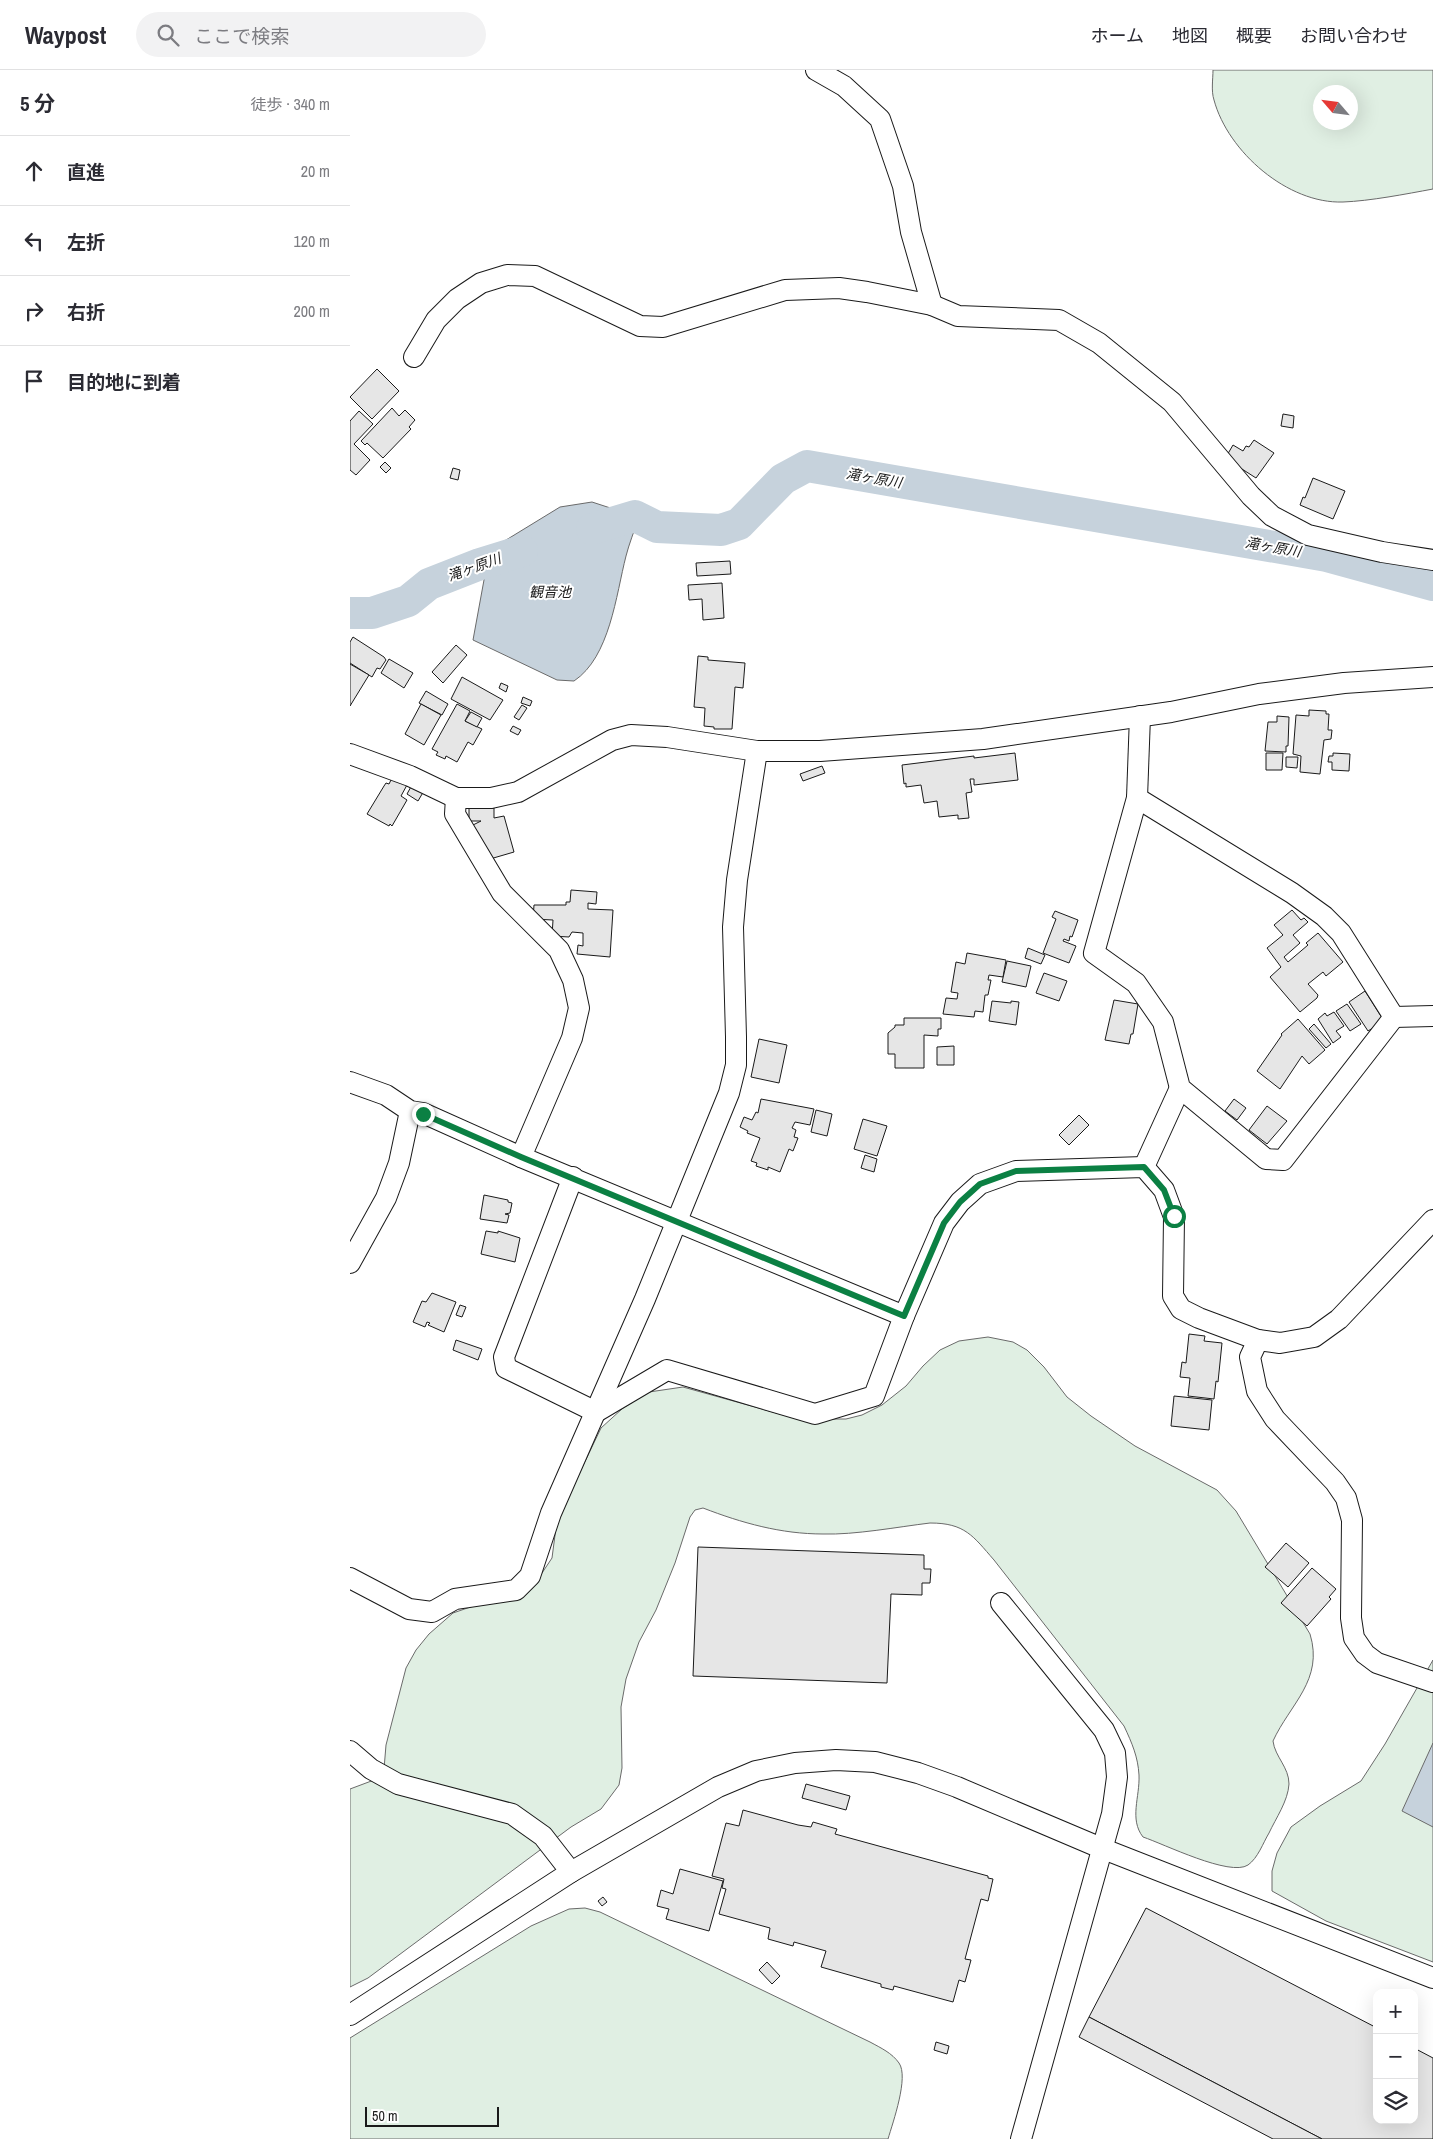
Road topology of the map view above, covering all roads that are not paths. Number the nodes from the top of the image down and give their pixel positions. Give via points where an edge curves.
1 (816, 70) edge
2 (932, 305) junction
3 (414, 357) dead end
4 (1433, 560) edge
5 (1433, 677) edge
6 (1140, 716) junction
7 (757, 751) junction
8 (350, 754) edge
9 (456, 798) junction
10 (1137, 798) junction
11 (1433, 1016) edge
12 (1394, 1017) junction
13 (350, 1082) edge
14 (1180, 1088) junction
15 (410, 1111) junction
16 (521, 1157) junction
17 (1144, 1167) junction
18 (573, 1177) junction
19 (677, 1220) junction
20 (1433, 1220) edge
21 (350, 1263) edge
22 (904, 1316) junction
23 (1258, 1340) junction
24 (596, 1412) junction
25 (350, 1578) edge
26 (1001, 1602) dead end
27 (1433, 1682) edge
28 (350, 1751) edge
29 (1102, 1848) junction
30 (571, 1872) junction
31 (1433, 1978) edge
32 (350, 2015) edge
33 (1021, 2139) edge

1 - 2 street via 844,86 880,119 903,186 911,232
2 - 3 street via 839,288 785,290 663,327 640,326 535,276 507,274 480,283 457,299 436,320
2 - 4 street via 958,316 1059,320 1099,343 1172,402 1251,496 1272,516 1308,535
5 - 6 street via 1344,683 1258,694
6 - 7 street via 982,739 820,751
6 - 10 street
7 - 9 street via 668,736 630,735 612,740 518,792 492,798
7 - 19 street via 733,927 736,1065 729,1094
8 - 9 street via 410,776
9 - 16 street via 455,814 502,893 559,950 573,980 579,1008 572,1038
10 - 12 street via 1324,916 1341,933
10 - 14 street via 1094,953 1136,984 1163,1022
11 - 12 street
12 - 14 street via 1283,1160 1266,1159
13 - 15 street via 386,1095
14 - 17 street
15 - 16 street
15 - 21 street via 399,1163 386,1198
16 - 18 street
17 - 22 street via 1016,1171 980,1184 944,1223
17 - 23 street via 1164,1190 1174,1216 1173,1296 1181,1309
18 - 19 street
18 - 24 street via 504,1357 506,1368
19 - 22 street
19 - 24 street
20 - 23 street via 1339,1319 1314,1337 1280,1344
22 - 24 street via 874,1396 814,1414 667,1370
23 - 27 street via 1250,1357 1257,1391 1275,1419 1335,1482 1346,1498 1352,1520 1351,1618 1354,1638 1378,1663
24 - 25 street via 551,1513 530,1576 516,1590 455,1599 432,1612 409,1609
26 - 29 street via 1104,1730 1115,1753 1117,1777
28 - 30 street via 371,1769 398,1784 512,1814 543,1836
29 - 30 street via 918,1773 875,1762 836,1760 795,1763 756,1771 718,1787
29 - 31 street
29 - 33 street
30 - 32 street

